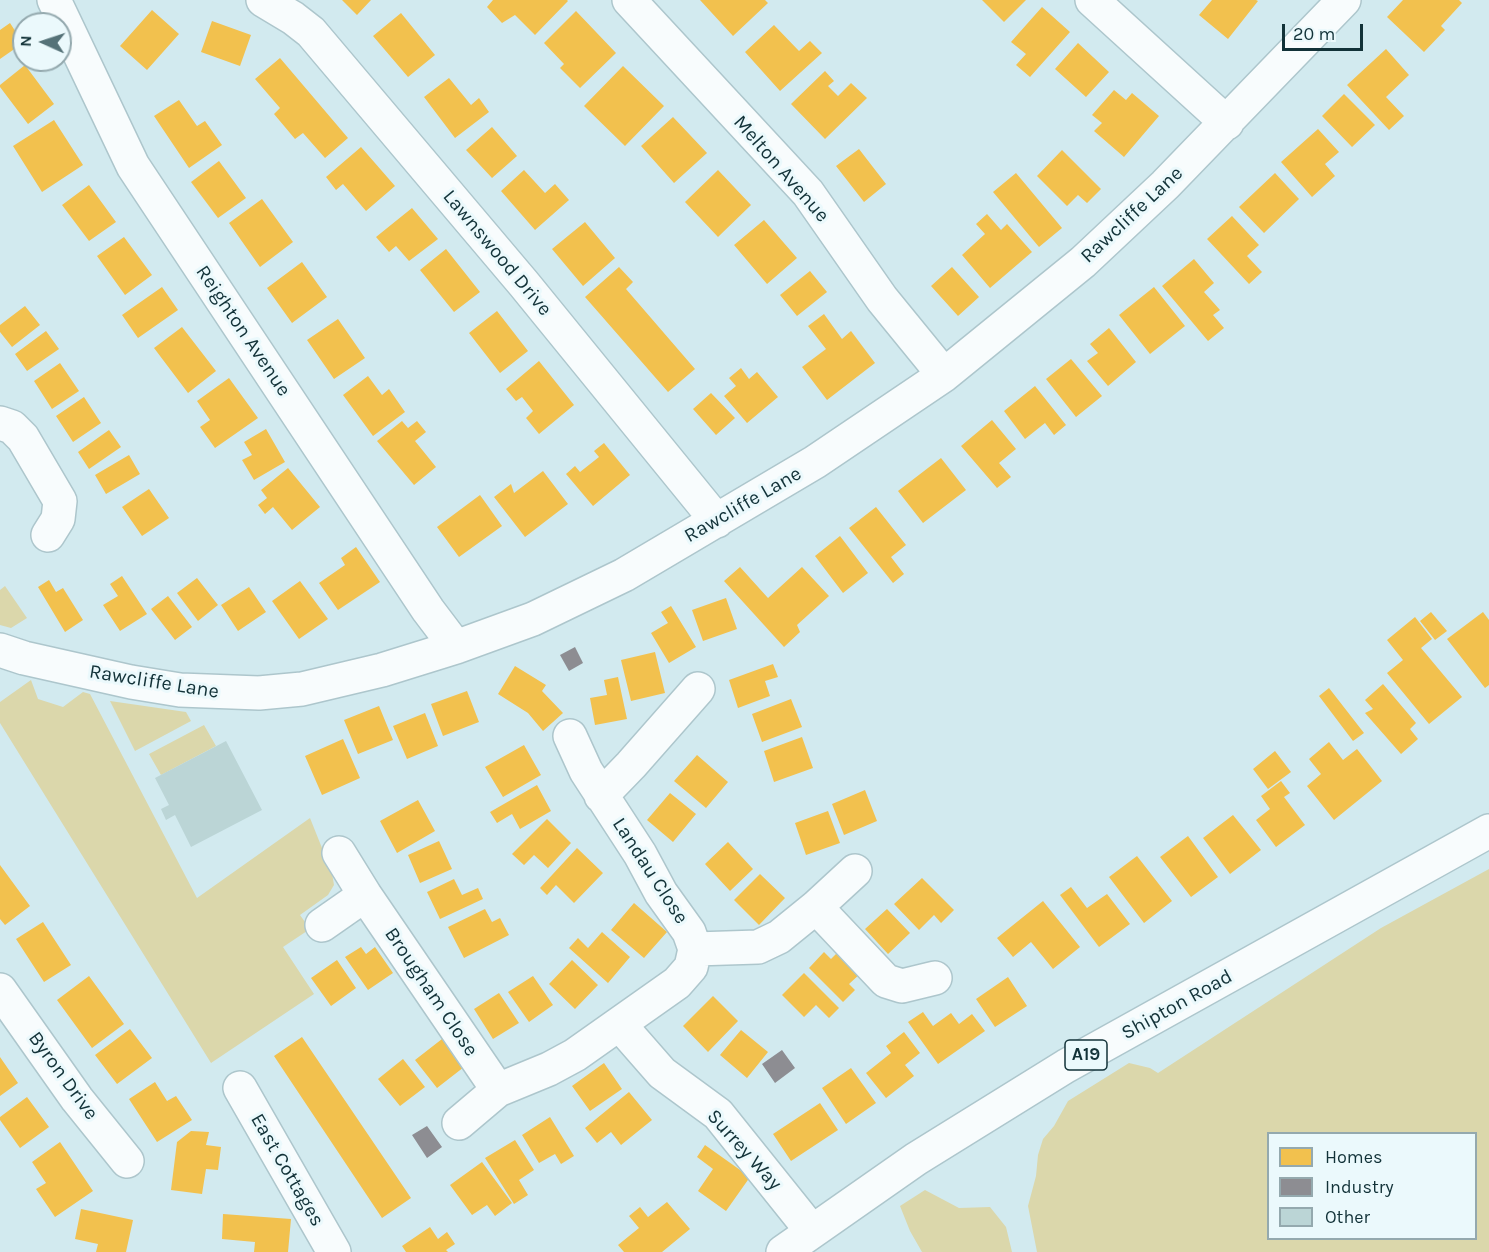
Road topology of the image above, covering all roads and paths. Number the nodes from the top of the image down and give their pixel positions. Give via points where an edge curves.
1 (263, 0) edge
2 (629, 0) edge
3 (1092, 0) edge
4 (1344, 0) edge
5 (66, 8) edge
6 (1227, 123) junction
7 (944, 375) junction
8 (0, 423) edge
9 (717, 521) junction
10 (48, 535) dead end
11 (456, 647) junction
12 (0, 650) edge
13 (698, 688) dead end
14 (570, 736) dead end
15 (601, 796) junction
16 (1489, 831) edge
17 (339, 853) dead end
18 (855, 871) dead end
19 (365, 895) junction
20 (816, 907) junction
21 (322, 925) dead end
22 (695, 949) junction
23 (935, 978) dead end
24 (0, 990) edge
25 (620, 1025) junction
26 (240, 1088) dead end
27 (498, 1090) junction
28 (459, 1123) dead end
29 (127, 1161) dead end
30 (812, 1230) junction
31 (334, 1252) edge
32 (783, 1252) edge

1 - 9 street, Lawnswood Drive via 311,32
2 - 7 street, Melton Avenue via 808,193 882,299
3 - 6 street
4 - 6 street, Rawcliffe Lane
5 - 11 street, Reighton Avenue via 133,166
6 - 7 street, Rawcliffe Lane via 1083,262
7 - 9 street, Rawcliffe Lane via 815,462
8 - 10 street via 12,427 23,438 60,501 58,519
9 - 11 street, Rawcliffe Lane via 624,575 533,619
11 - 12 street, Rawcliffe Lane via 324,684 238,693 131,682
13 - 15 street, Landau Close via 686,721
14 - 15 street, Landau Close
15 - 22 street, Landau Close via 689,932
16 - 30 street, Shipton Road / A19 via 1066,1066 916,1159
17 - 19 street, Brougham Close
18 - 20 street
19 - 21 street
19 - 27 street, Brougham Close
20 - 22 street via 779,937 758,947
20 - 23 street via 886,981 902,986
22 - 25 street via 691,967 677,983
24 - 29 street, Byron Drive via 77,1099
25 - 27 street via 549,1069
25 - 30 street, Surrey Way via 662,1073 718,1114
26 - 31 street, East Cottages
27 - 28 street
30 - 32 street, Shipton Road / A19

